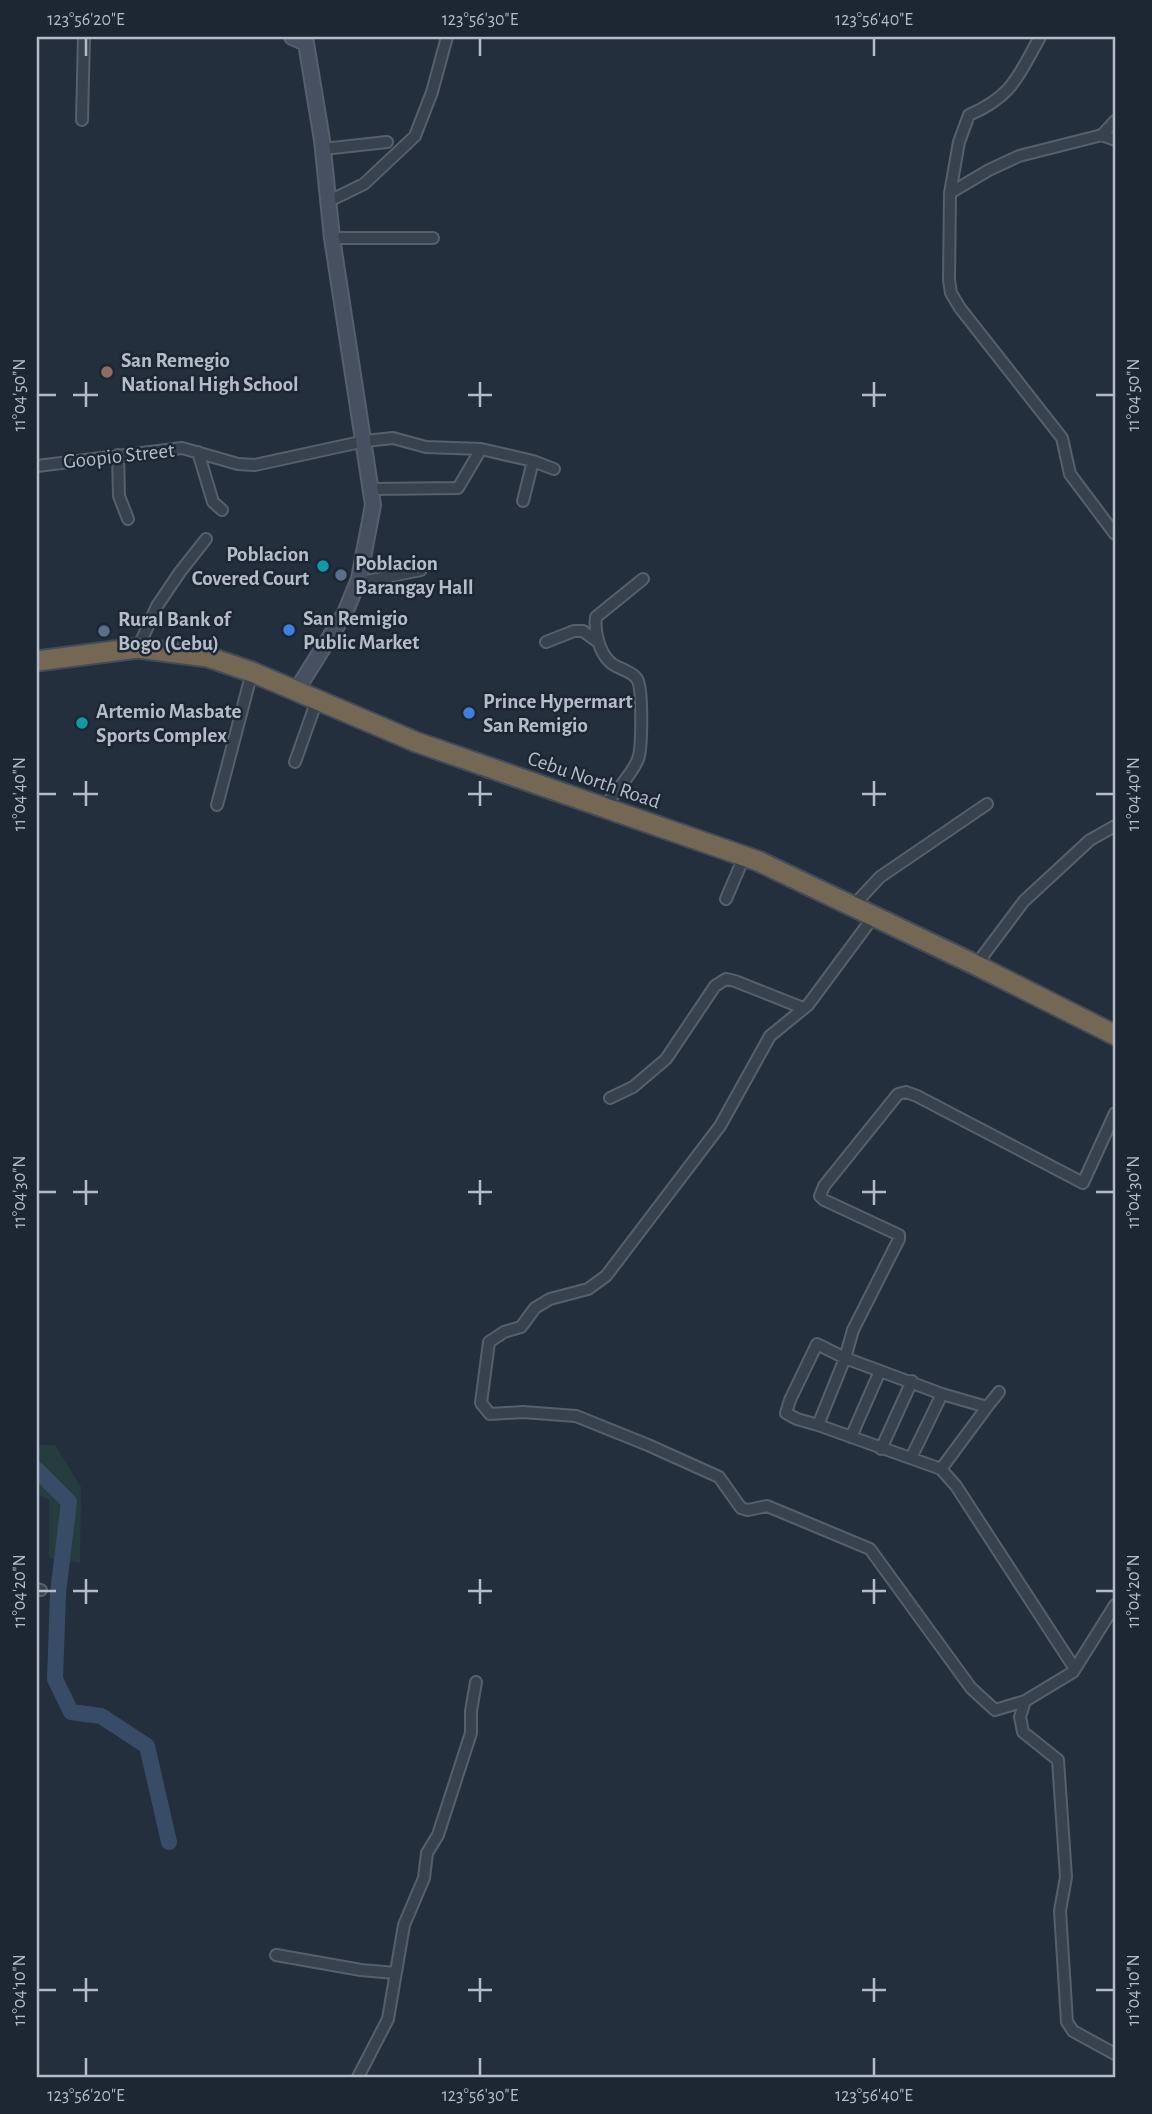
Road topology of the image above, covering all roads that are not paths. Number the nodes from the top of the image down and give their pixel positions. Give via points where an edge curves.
1 (84, 37) edge
2 (292, 37) edge
3 (447, 37) edge
4 (1040, 37) edge
5 (306, 40) edge
6 (82, 120) dead end
7 (1115, 121) edge
8 (1102, 135) junction
9 (1115, 140) edge
10 (387, 142) dead end
11 (323, 149) junction
12 (950, 193) junction
13 (329, 201) junction
14 (332, 238) junction
15 (433, 238) dead end
16 (365, 441) junction
17 (481, 449) junction
18 (198, 452) junction
19 (118, 455) junction
20 (533, 461) junction
21 (37, 466) edge
22 (554, 469) dead end
23 (371, 489) junction
24 (523, 501) dead end
25 (222, 510) dead end
26 (128, 519) dead end
27 (1115, 534) edge
28 (206, 540) dead end
29 (421, 570) dead end
30 (643, 579) dead end
31 (357, 583) junction
32 (547, 642) dead end
33 (598, 642) junction
34 (138, 648) junction
35 (37, 661) edge
36 (252, 672) junction
37 (296, 691) junction
38 (317, 700) junction
39 (295, 762) dead end
40 (217, 804) dead end
41 (988, 804) dead end
42 (603, 808) junction
43 (1115, 826) edge
44 (744, 857) junction
45 (726, 899) dead end
46 (853, 906) junction
47 (874, 916) junction
48 (976, 965) junction
49 (803, 1009) junction
50 (1115, 1034) edge
51 (610, 1098) dead end
52 (1115, 1114) edge
53 (845, 1358) junction
54 (880, 1371) junction
55 (912, 1381) junction
56 (999, 1392) dead end
57 (942, 1394) junction
58 (987, 1407) junction
59 (818, 1425) junction
60 (851, 1437) junction
61 (881, 1449) junction
62 (911, 1458) junction
63 (941, 1469) junction
64 (1115, 1605) edge
65 (1075, 1669) junction
66 (476, 1682) dead end
67 (1025, 1701) junction
68 (276, 1955) dead end
69 (395, 1973) junction
70 (1115, 2054) edge
71 (359, 2077) edge

1 - 6 street
2 - 5 street
3 - 13 street via 415,136 364,184
4 - 12 street via 1010,89 969,115
5 - 11 street
7 - 8 street
8 - 9 street
8 - 12 street via 1019,156
10 - 11 street
11 - 13 street
12 - 27 street via 951,293 1062,438 1070,474
13 - 14 street
14 - 15 street
14 - 16 street
16 - 17 street, Goopio Street via 393,438 426,447
16 - 18 street, Goopio Street via 255,466
16 - 23 street
17 - 20 street, Goopio Street
17 - 23 street via 458,488
18 - 19 street, Goopio Street via 181,447
18 - 25 street via 214,502
19 - 21 street, Goopio Street
19 - 26 street via 118,496
20 - 22 street, Goopio Street
20 - 24 street
23 - 31 street via 373,505
28 - 34 street via 157,606
29 - 31 street
30 - 33 street via 596,617
31 - 37 street via 345,613
32 - 33 street via 574,631 583,631
33 - 42 street via 610,663 638,679 642,721 638,759
34 - 35 highway, Cebu North Road
34 - 36 highway, Cebu North Road via 208,657
36 - 37 highway, Cebu North Road
36 - 40 street
37 - 38 highway, Cebu North Road
38 - 39 street
38 - 42 highway, Cebu North Road via 416,742
41 - 46 street via 880,877
42 - 44 highway, Cebu North Road
43 - 48 street via 1090,841 1024,901
44 - 45 street
44 - 46 highway, Cebu North Road
46 - 47 highway, Cebu North Road
47 - 48 highway, Cebu North Road
47 - 49 street
48 - 50 highway, Cebu North Road
49 - 51 street via 726,979 715,986 666,1059 633,1087
49 - 67 street via 770,1036 720,1126 606,1276 588,1289 550,1299 535,1308 521,1327 489,1342 481,1403 490,1414 576,1416 719,1477 741,1508 767,1506 870,1549 971,1688 995,1710
52 - 53 street via 1083,1183 916,1096 898,1094 820,1196 899,1235 853,1330
53 - 54 street
53 - 59 street
53 - 59 street via 817,1344 790,1400 786,1413
54 - 55 street
54 - 60 street
55 - 57 street
55 - 61 street
56 - 58 street
57 - 58 street
57 - 62 street
58 - 63 street
59 - 60 street
60 - 61 street
61 - 62 street
62 - 63 street
63 - 65 street
64 - 65 street
65 - 67 street
66 - 69 street via 471,1733 404,1925
67 - 70 street via 1020,1717 1023,1732 1058,1760 1066,1877 1059,1911 1067,2022 1073,2031
68 - 69 street
69 - 71 street via 388,2019

